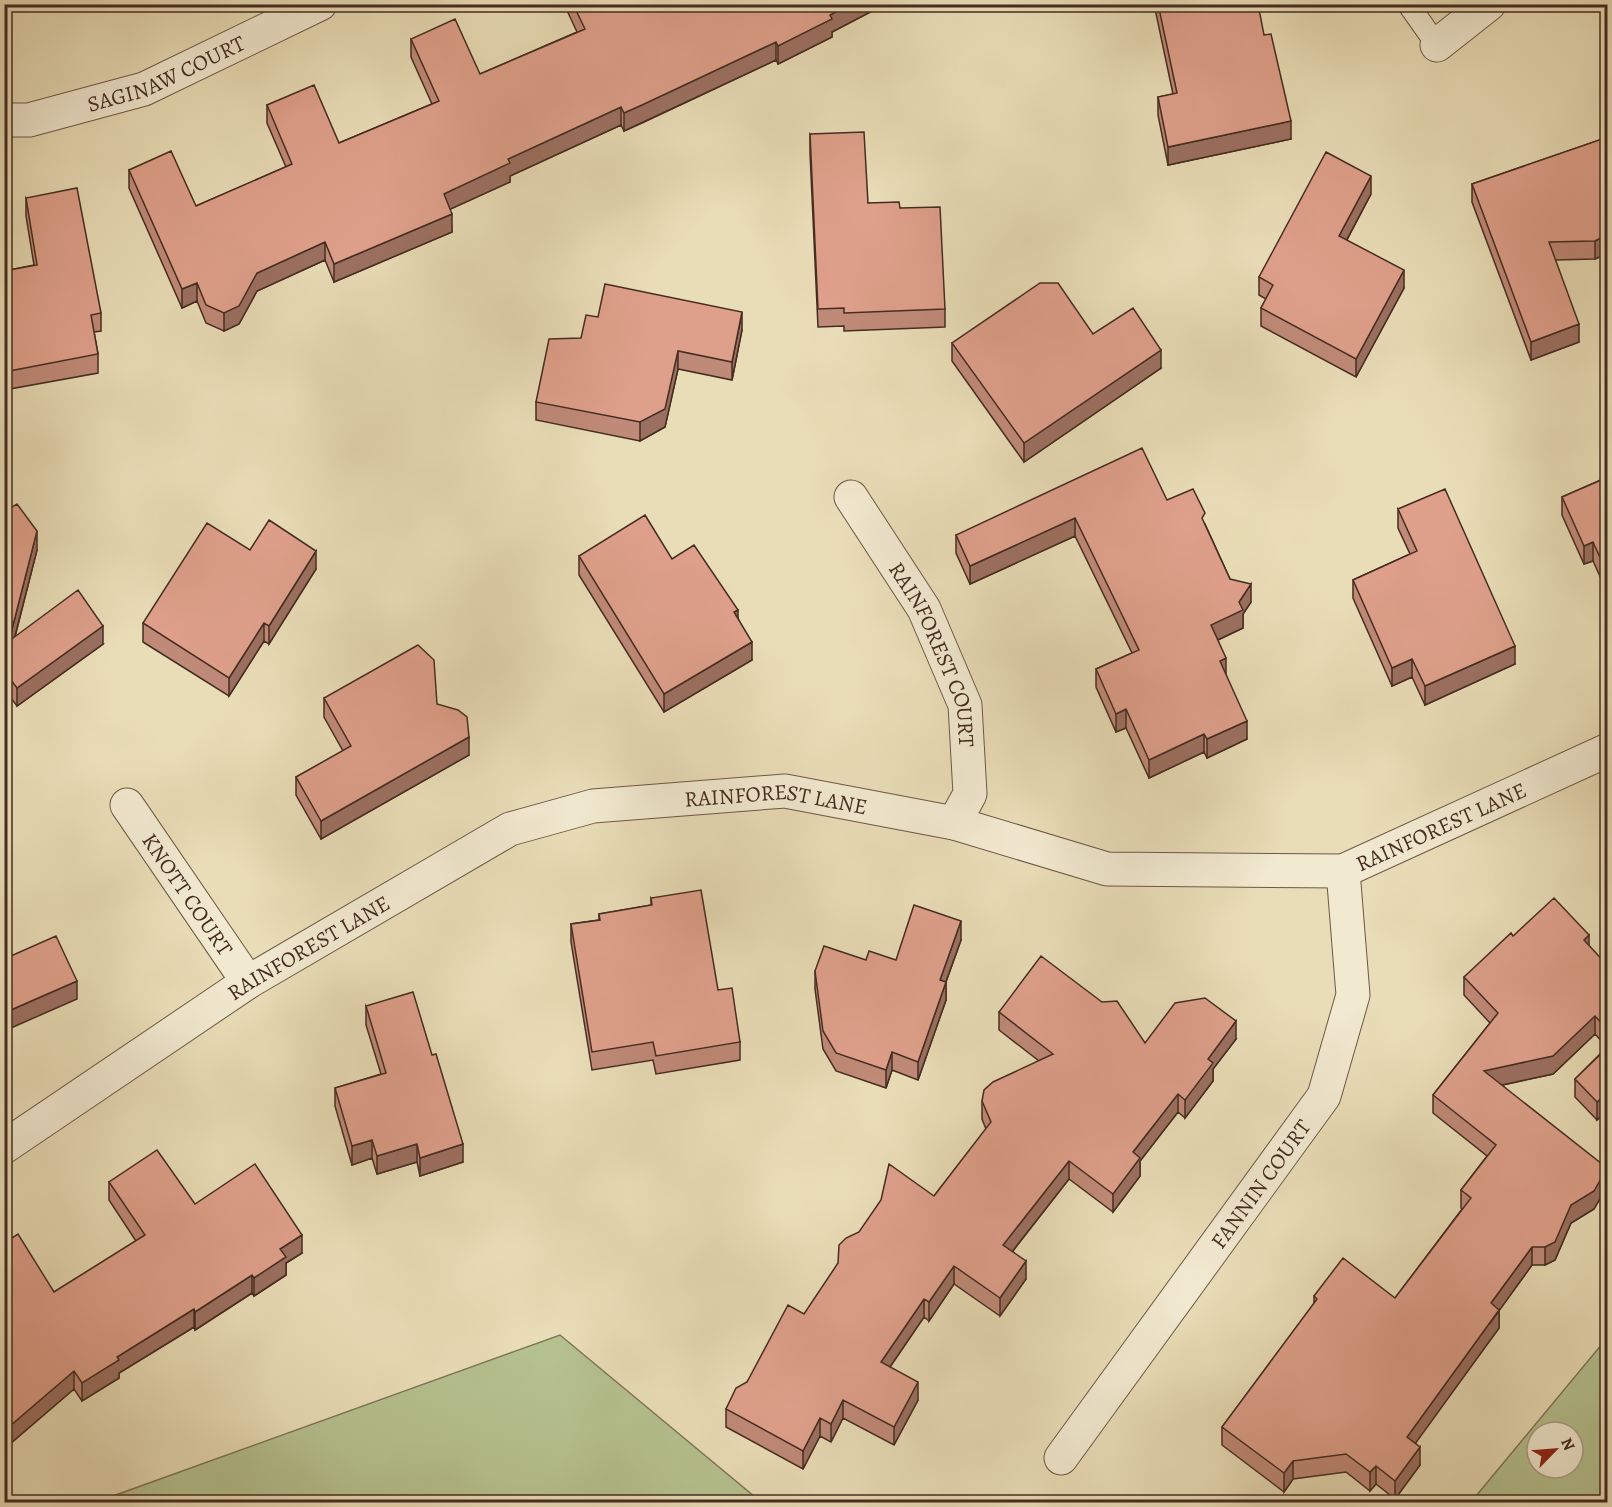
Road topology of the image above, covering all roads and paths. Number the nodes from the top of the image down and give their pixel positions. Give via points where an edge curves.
1 (320, 4) edge
2 (1408, 4) edge
3 (1489, 4) edge
4 (1437, 45) joint
5 (4, 120) edge
6 (851, 497) dead end
7 (1608, 750) edge
8 (127, 805) dead end
9 (954, 823) junction
10 (1343, 871) junction
11 (249, 982) junction
12 (4, 1147) edge
13 (1060, 1458) dead end

1 - 5 street, SAGINAW COURT via 144,89 29,120
2 - 4 lane
3 - 4 street
6 - 9 street, RAINFOREST COURT via 924,609 965,705 970,794
7 - 10 street, RAINFOREST LANE
8 - 11 street, KNOTT COURT
9 - 10 street, RAINFOREST LANE via 1107,869
9 - 11 street, RAINFOREST LANE via 785,791 593,806 510,830
10 - 13 street, FANNIN COURT via 1353,995 1324,1096
11 - 12 street, RAINFOREST LANE

